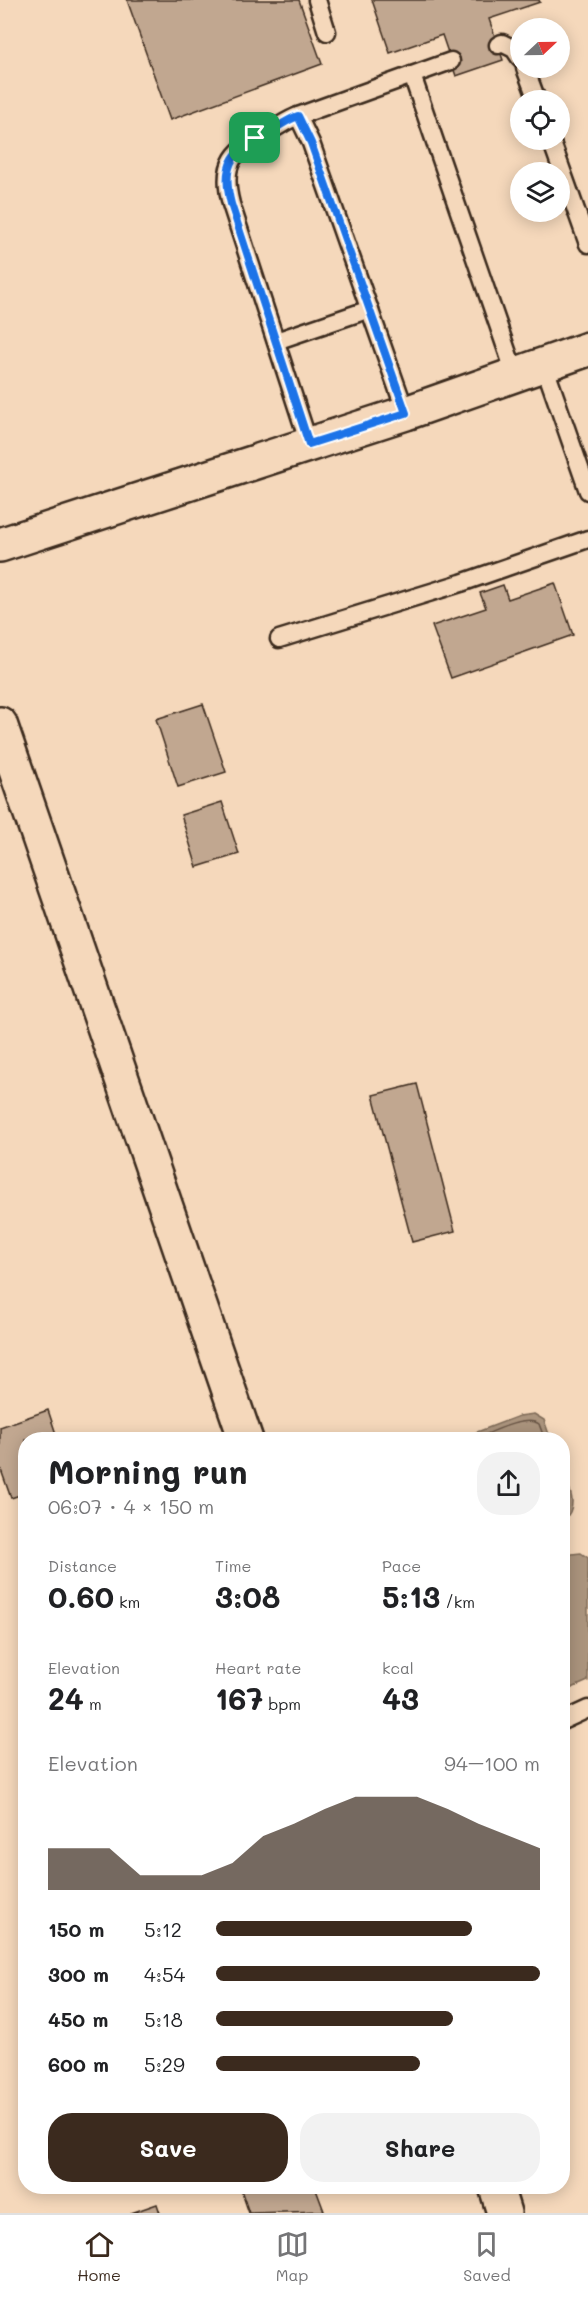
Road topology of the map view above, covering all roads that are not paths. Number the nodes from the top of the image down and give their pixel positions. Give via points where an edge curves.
1 (317, 0) edge
2 (327, 32) dead end
3 (498, 45) dead end
4 (510, 47) edge
5 (451, 61) dead end
6 (412, 75) junction
7 (298, 116) junction
8 (555, 150) edge
9 (588, 244) edge
10 (369, 309) junction
11 (276, 341) junction
12 (588, 349) edge
13 (529, 369) junction
14 (406, 413) junction
15 (309, 444) junction
16 (588, 491) edge
17 (588, 539) edge
18 (0, 545) edge
19 (279, 639) dead end
20 (0, 724) edge
21 (243, 1432) edge
22 (588, 1709) edge
23 (570, 1717) edge
24 (498, 2194) edge
25 (504, 2213) edge

1 - 2 lane
3 - 4 lane
5 - 6 lane
6 - 7 lane
6 - 13 lane
7 - 10 lane
7 - 11 lane via 242,146 226,173 231,204
8 - 9 lane
10 - 11 lane
10 - 14 lane
11 - 15 lane
12 - 13 street
13 - 14 street
13 - 16 lane
14 - 15 street
15 - 18 street
17 - 19 lane
20 - 21 street
22 - 23 lane
24 - 25 street

